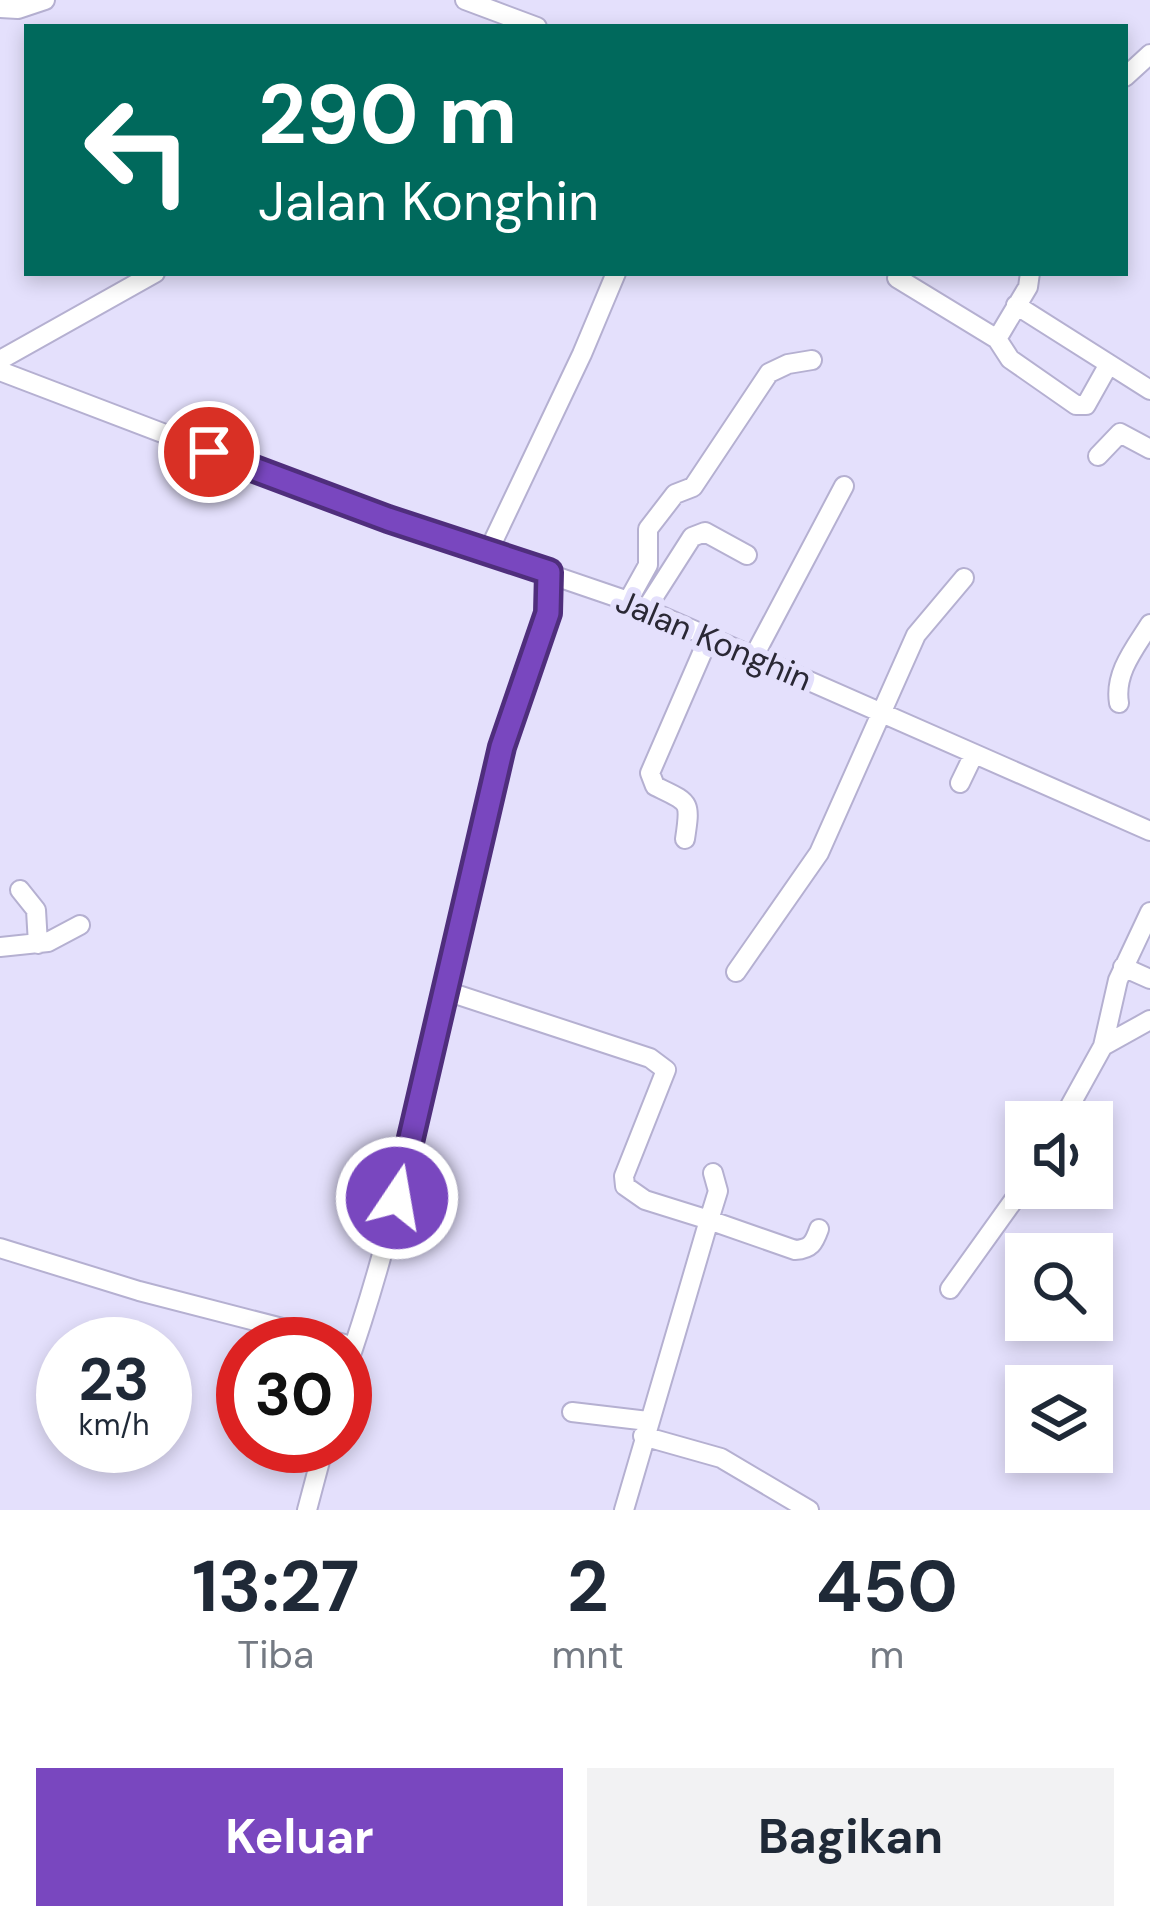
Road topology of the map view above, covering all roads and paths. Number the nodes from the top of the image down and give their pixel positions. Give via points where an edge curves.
1 (45, 0) edge
2 (465, 0) edge
3 (0, 8) edge
4 (504, 21) edge
5 (150, 276) edge
6 (615, 276) edge
7 (1030, 276) edge
8 (898, 278) dead end
9 (1016, 305) junction
10 (997, 339) junction
11 (0, 359) edge
12 (812, 360) dead end
13 (1109, 364) junction
14 (0, 371) edge
15 (1149, 388) edge
16 (1150, 449) edge
17 (1098, 457) dead end
18 (844, 486) dead end
19 (488, 552) junction
20 (747, 555) dead end
21 (549, 572) junction
22 (964, 578) dead end
23 (637, 605) junction
24 (1150, 624) edge
25 (709, 637) junction
26 (754, 656) junction
27 (1119, 703) dead end
28 (879, 711) junction
29 (974, 754) junction
30 (960, 782) dead end
31 (1150, 830) edge
32 (685, 839) dead end
33 (20, 890) dead end
34 (1150, 913) edge
35 (80, 925) dead end
36 (38, 944) junction
37 (0, 947) edge
38 (1123, 967) junction
39 (736, 972) dead end
40 (1150, 979) edge
41 (446, 991) junction
42 (1150, 1020) edge
43 (1103, 1046) junction
44 (1073, 1101) edge
45 (713, 1173) dead end
46 (1007, 1209) edge
47 (709, 1220) junction
48 (819, 1229) dead end
49 (0, 1248) edge
50 (950, 1288) dead end
51 (240, 1317) edge
52 (358, 1317) edge
53 (572, 1412) dead end
54 (646, 1429) junction
55 (317, 1473) edge
56 (307, 1510) edge
57 (624, 1510) edge
58 (809, 1510) edge

1 - 3 street
2 - 4 street
5 - 11 street
6 - 19 street
7 - 9 street
8 - 10 street
9 - 10 street
9 - 13 street
10 - 13 street via 1010,359 1081,406
12 - 23 street via 769,374 693,487 668,501 648,529
13 - 15 street
14 - 19 street, Jalan Konghin
16 - 17 street via 1120,433
18 - 26 street
19 - 21 street, Jalan Konghin
20 - 23 street via 698,533
21 - 23 street, Jalan Konghin
21 - 41 street via 548,613 502,747
22 - 28 street via 916,635
23 - 25 street, Jalan Konghin
24 - 27 street via 1120,676
25 - 26 street, Jalan Konghin
25 - 32 street via 650,773 655,786 687,802
26 - 28 street, Jalan Konghin
28 - 29 street, Jalan Konghin
28 - 39 street via 819,853
29 - 30 street
29 - 31 street, Jalan Konghin
33 - 36 street via 36,910
34 - 38 street
35 - 36 street
36 - 37 street
38 - 40 street
38 - 43 street
41 - 47 street via 660,1064 666,1070 625,1186
41 - 52 street via 391,1226
42 - 43 street
43 - 44 street
45 - 47 street via 718,1191
46 - 50 street
47 - 48 street via 795,1250 806,1250
47 - 54 street
49 - 51 street
53 - 54 street
54 - 57 street
54 - 58 street via 721,1458
55 - 56 street

